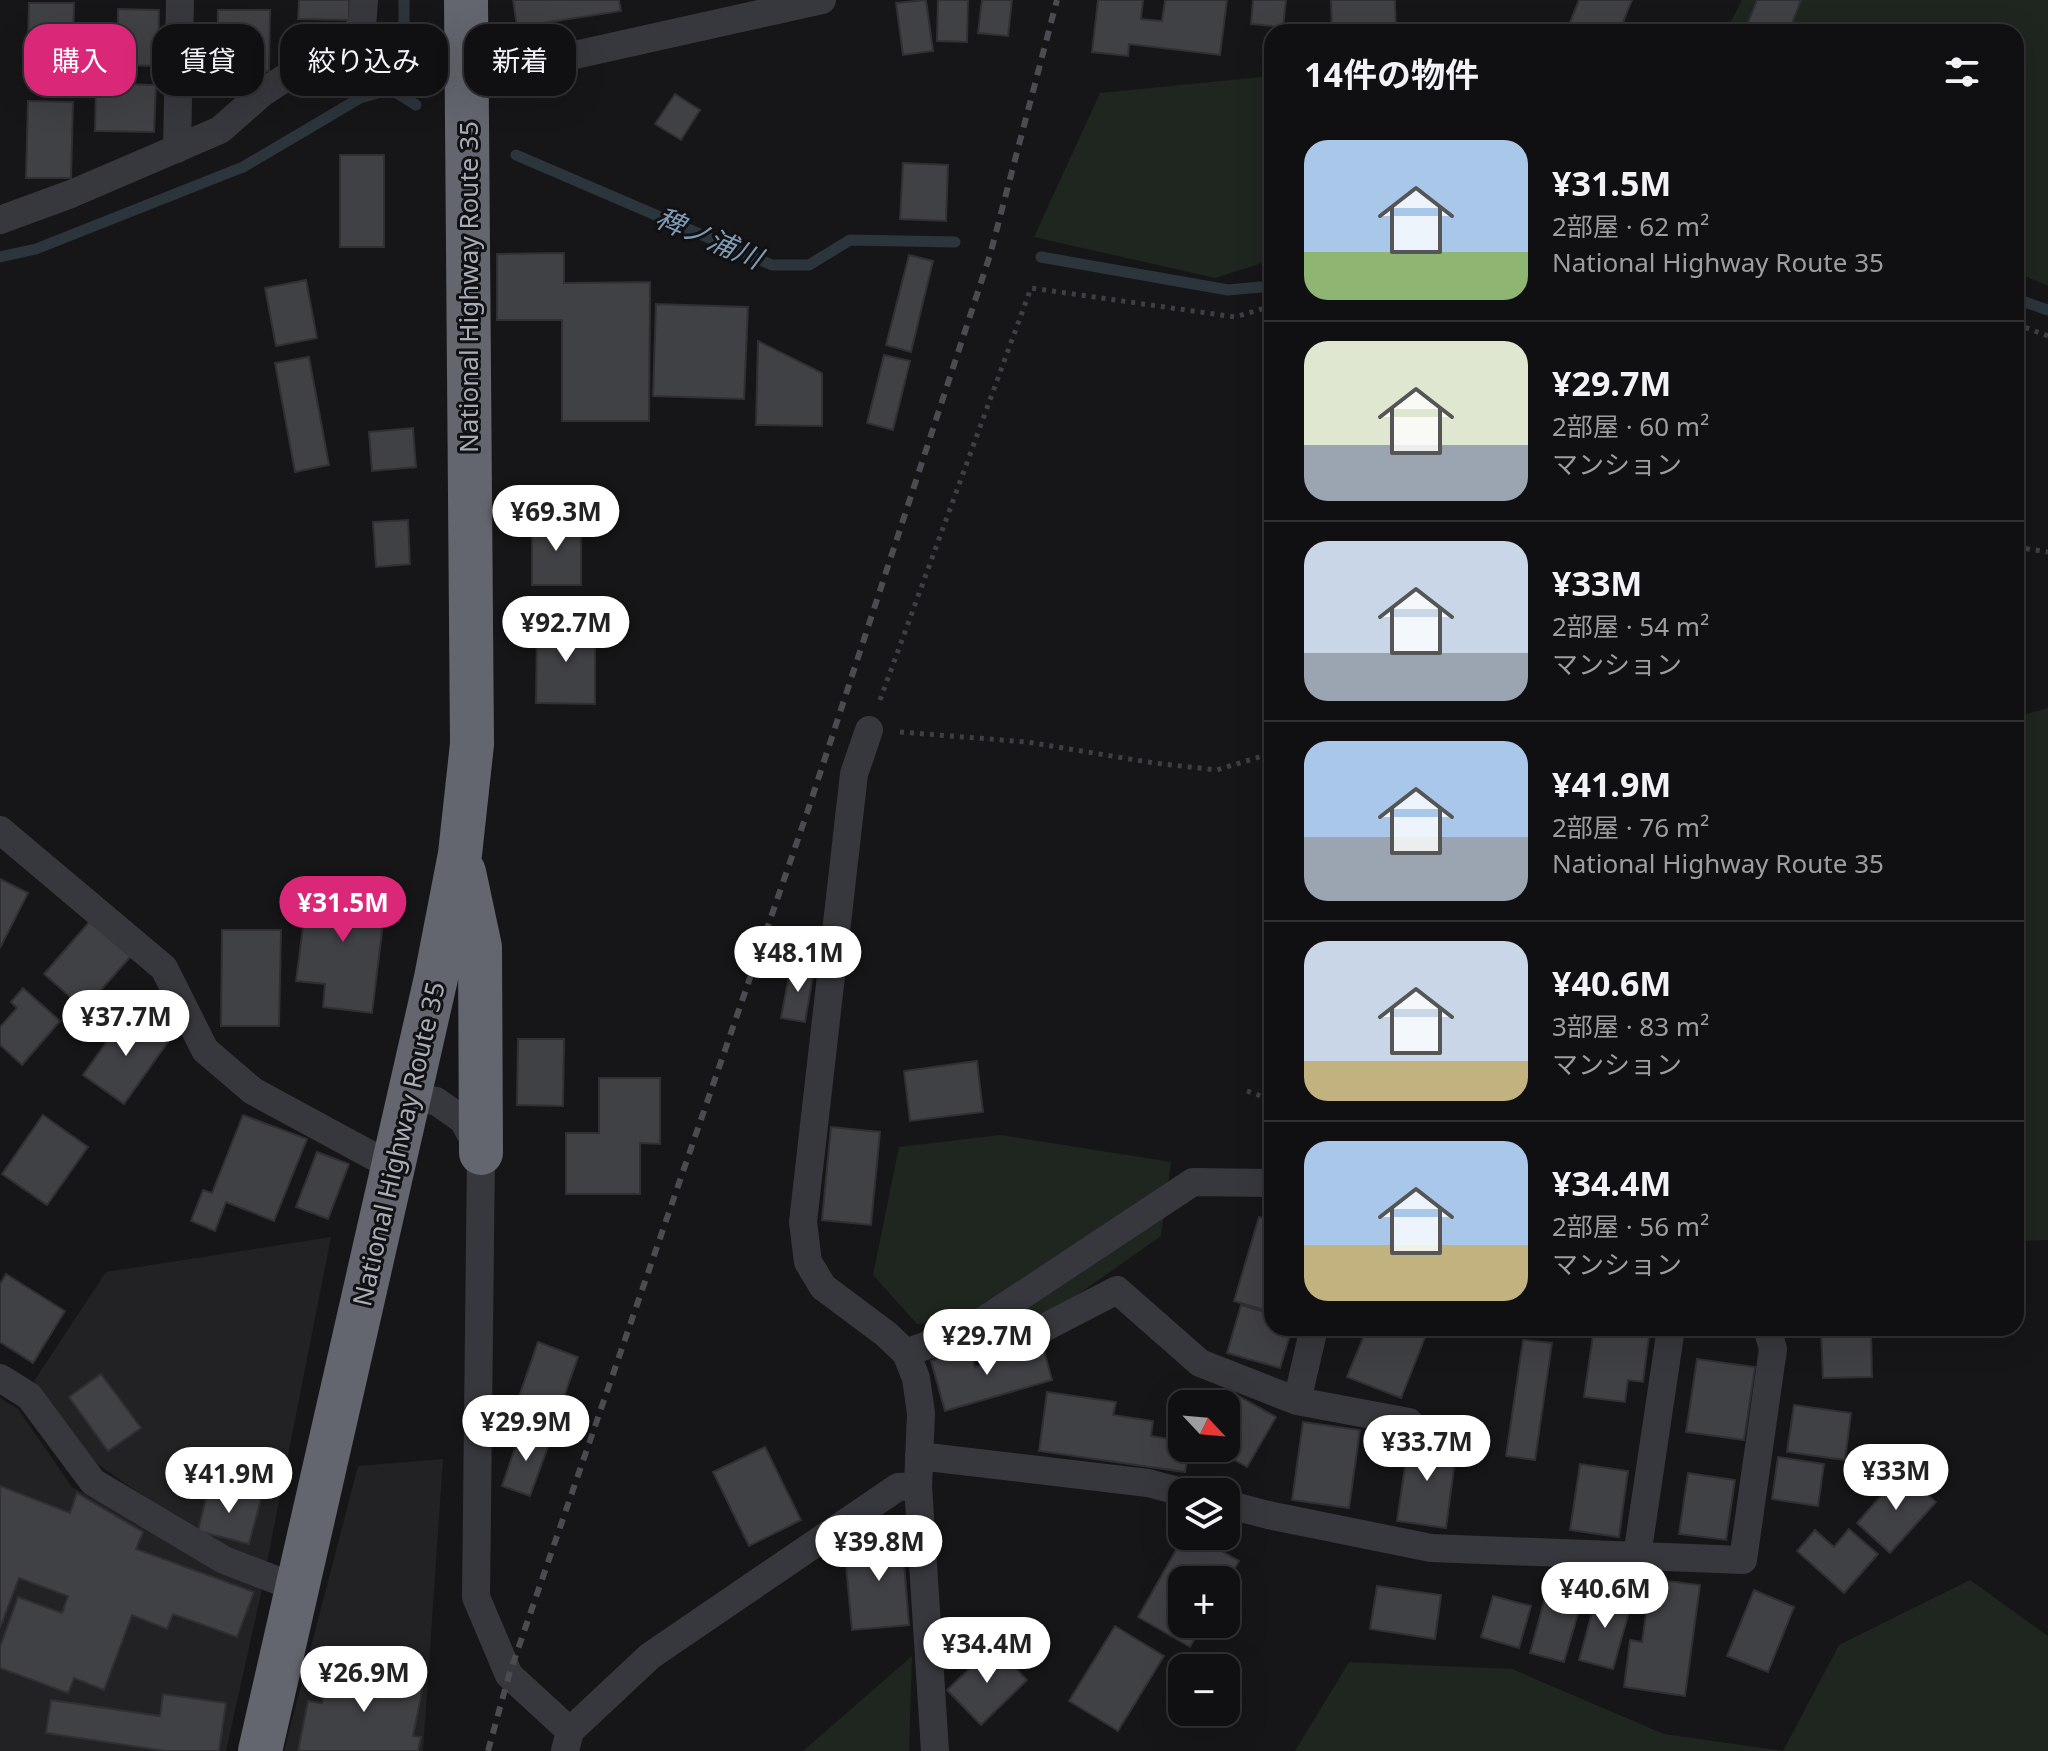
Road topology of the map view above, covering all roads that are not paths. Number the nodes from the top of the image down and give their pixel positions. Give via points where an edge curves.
1 (180, 0) edge
2 (364, 0) edge
3 (466, 0) edge
4 (822, 0) edge
5 (466, 24) edge
6 (576, 55) edge
7 (467, 96) edge
8 (177, 149) junction
9 (0, 220) edge
10 (869, 730) road end
11 (0, 830) edge
12 (460, 854) junction
13 (410, 1098) junction
14 (481, 1153) junction
15 (395, 1168) junction
16 (1264, 1183) edge
17 (971, 1329) junction
18 (1312, 1336) edge
19 (1670, 1336) edge
20 (1769, 1336) edge
21 (906, 1353) junction
22 (0, 1378) edge
23 (1297, 1401) junction
24 (1409, 1422) dead end
25 (919, 1456) junction
26 (918, 1486) junction
27 (1168, 1488) edge
28 (1240, 1508) edge
29 (1637, 1556) junction
30 (297, 1588) junction
31 (567, 1741) edge
32 (260, 1751) edge
33 (935, 1751) edge

1 - 8 street
2 - 8 street via 362,28 262,93 220,130
3 - 5 highway, National Highway Route 35
4 - 6 street
7 - 12 highway, National Highway Route 35 via 472,744
8 - 9 street
10 - 21 street via 854,774 803,1222 808,1262 823,1287
11 - 15 street via 164,968 205,1050 253,1091
12 - 13 highway, National Highway Route 35
12 - 14 highway via 480,947
13 - 14 street via 436,1101 463,1120
13 - 15 highway, National Highway Route 35
14 - 31 street via 476,1597 509,1675
15 - 30 highway, National Highway Route 35
16 - 17 street via 1193,1182
17 - 21 street
17 - 23 street via 1034,1333 1117,1290 1200,1363
18 - 23 street
19 - 29 street
20 - 29 street via 1773,1349 1743,1560
21 - 25 street via 919,1401
22 - 30 street via 29,1396 93,1482 224,1560
23 - 24 street
25 - 26 street
25 - 27 street
26 - 31 street via 898,1487 650,1656
26 - 33 street
28 - 29 street via 1431,1548
30 - 32 highway, National Highway Route 35

